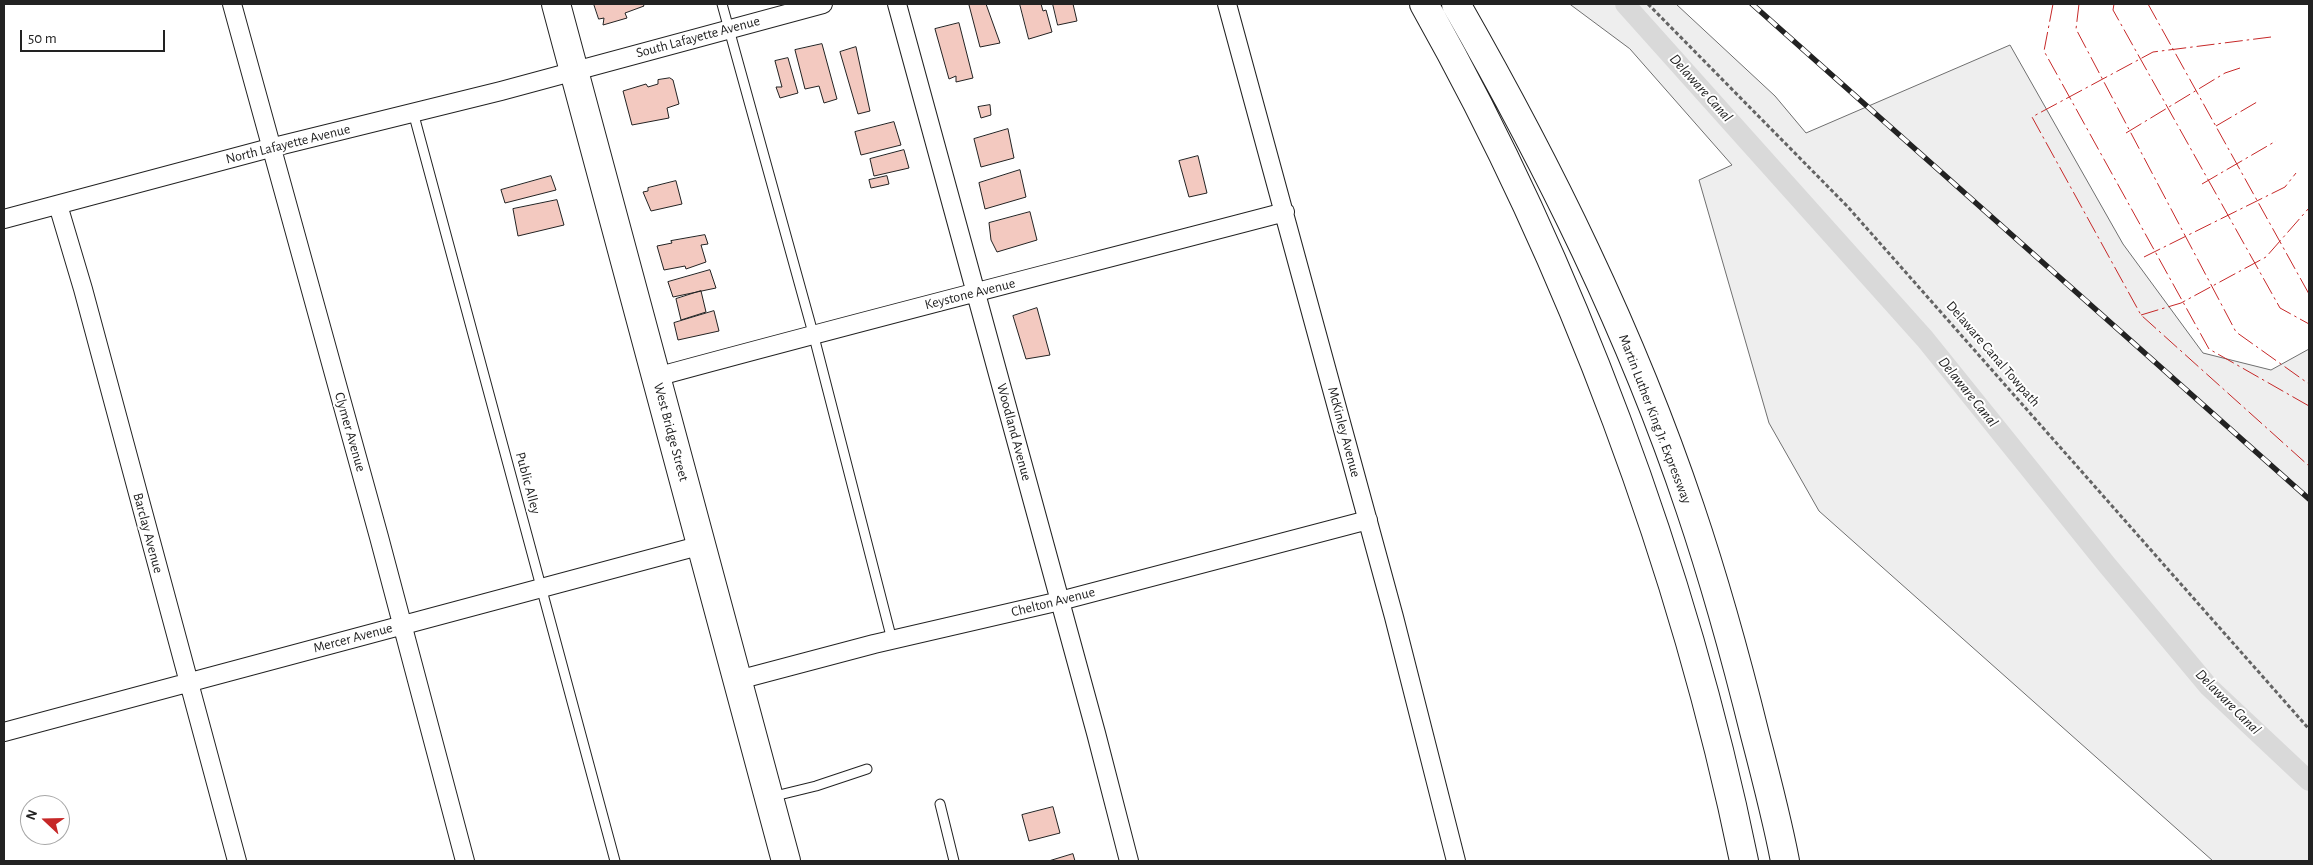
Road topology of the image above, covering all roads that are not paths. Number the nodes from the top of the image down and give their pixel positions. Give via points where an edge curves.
1 (232, 4) edge
2 (556, 4) edge
3 (722, 4) edge
4 (823, 4) edge
5 (896, 4) edge
6 (1227, 4) edge
7 (1424, 4) edge
8 (1456, 4) edge
9 (730, 28) junction
10 (573, 71) junction
11 (414, 112) junction
12 (270, 148) junction
13 (58, 204) junction
14 (1285, 212) junction
15 (4, 219) edge
16 (976, 293) junction
17 (813, 333) junction
18 (656, 378) junction
19 (1368, 520) junction
20 (702, 545) junction
21 (542, 588) junction
22 (1060, 601) junction
23 (402, 625) junction
24 (892, 640) junction
25 (738, 680) junction
26 (189, 684) junction
27 (4, 732) edge
28 (867, 768) dead end
29 (769, 797) junction
30 (940, 804) dead end
31 (236, 861) edge
32 (465, 861) edge
33 (615, 861) edge
34 (786, 861) edge
35 (954, 861) edge
36 (1128, 861) edge
37 (1456, 861) edge
38 (1744, 861) edge
39 (1785, 861) edge

1 - 12 street, Clymer Avenue
2 - 10 main road, West Bridge Street
3 - 9 lane
4 - 9 street, South Lafayette Avenue
5 - 16 street, Woodland Avenue
6 - 14 street, McKinley Avenue
7 - 38 main road via 1460,68 1521,193 1577,322 1628,455 1693,654
8 - 39 main road, Martin Luther King Jr. Expressway via 1519,117 1579,236 1665,440 1690,506 1732,643
9 - 10 street, South Lafayette Avenue
9 - 17 lane
10 - 11 street, North Lafayette Avenue
10 - 18 main road, West Bridge Street
11 - 12 street, North Lafayette Avenue
11 - 21 lane, Public Alley
12 - 13 street, North Lafayette Avenue
12 - 23 street, Clymer Avenue
13 - 15 street, North Lafayette Avenue
13 - 26 street, Barclay Avenue
14 - 16 street, Keystone Avenue
14 - 19 street, McKinley Avenue
16 - 17 street, Keystone Avenue
16 - 22 street, Woodland Avenue
17 - 18 street, Keystone Avenue
17 - 24 lane
18 - 20 main road, West Bridge Street
19 - 22 street, Chelton Avenue
19 - 37 street, McKinley Avenue
20 - 21 street, Mercer Avenue
20 - 25 main road, West Bridge Street
21 - 23 street, Mercer Avenue
21 - 33 lane, Public Alley
22 - 24 street, Chelton Avenue
22 - 36 street, Woodland Avenue
23 - 26 street, Mercer Avenue
23 - 32 street, Clymer Avenue
24 - 25 street, Chelton Avenue
25 - 29 main road, West Bridge Street
26 - 27 street, Mercer Avenue
26 - 31 street, Barclay Avenue
28 - 29 lane via 816,786
29 - 34 main road, West Bridge Street
30 - 35 lane

